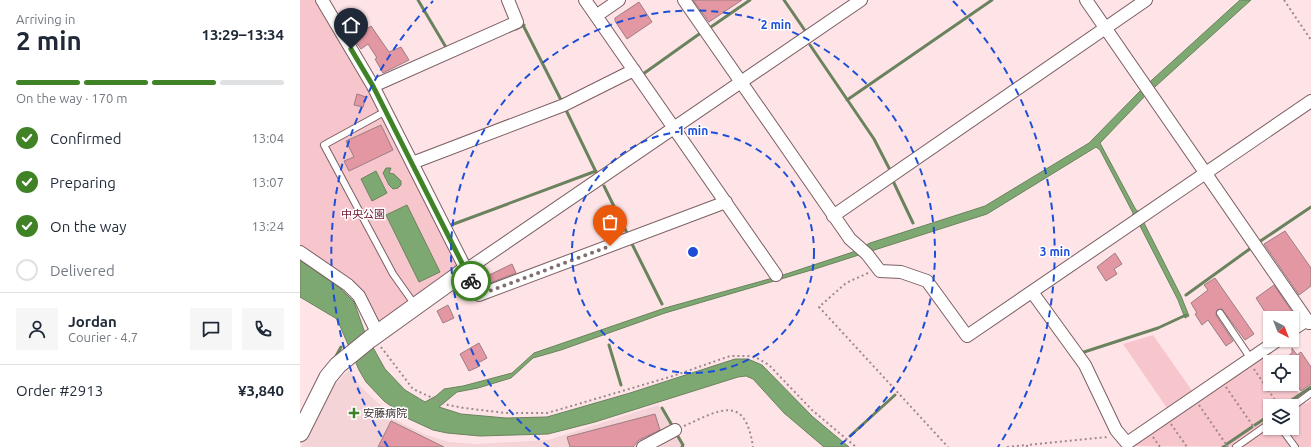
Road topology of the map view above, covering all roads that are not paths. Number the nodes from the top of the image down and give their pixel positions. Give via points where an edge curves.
1 (322, 0) edge
2 (508, 0) edge
3 (586, 0) edge
4 (619, 0) edge
5 (684, 0) edge
6 (861, 0) edge
7 (1086, 0) edge
8 (1146, 0) edge
9 (596, 16) junction
10 (1106, 28) junction
11 (634, 70) junction
12 (741, 83) junction
13 (373, 86) junction
14 (1311, 101) edge
15 (386, 111) junction
16 (675, 128) junction
17 (412, 163) junction
18 (1206, 174) junction
19 (726, 202) junction
20 (833, 216) junction
21 (300, 252) edge
22 (466, 270) junction
23 (776, 275) dead end
24 (1032, 292) junction
25 (416, 306) junction
26 (1220, 313) dead end
27 (1309, 322) edge
28 (1299, 327) edge
29 (374, 336) junction
30 (1268, 347) edge
31 (1250, 360) junction
32 (1311, 393) edge
33 (1299, 402) edge
34 (1263, 428) edge
35 (675, 430) road end
36 (300, 433) edge
37 (1286, 435) edge
38 (1126, 442) edge
39 (643, 447) edge
40 (1236, 447) edge
41 (1295, 447) edge

1 - 13 street
2 - 13 street via 517,22
3 - 9 street
4 - 9 street
5 - 12 street
6 - 12 street
7 - 10 street
8 - 10 street
9 - 11 street
10 - 18 street
10 - 20 street
11 - 16 street
11 - 17 street via 564,105
12 - 16 street
12 - 20 street
13 - 15 street
14 - 18 street
15 - 17 street
15 - 25 lane via 324,145 393,274
16 - 19 street
16 - 22 street
17 - 22 street
18 - 24 street
18 - 27 street
19 - 22 street via 479,295
19 - 23 street
20 - 24 street via 850,239 867,254 880,271 901,272 927,280 967,336
21 - 29 street via 348,285 359,296
22 - 25 street
24 - 38 street via 1085,365
25 - 29 street
26 - 31 lane
27 - 28 street
29 - 36 street via 349,355 328,377
30 - 31 street
31 - 38 street
32 - 33 lane
34 - 40 lane
35 - 39 street
37 - 41 lane

